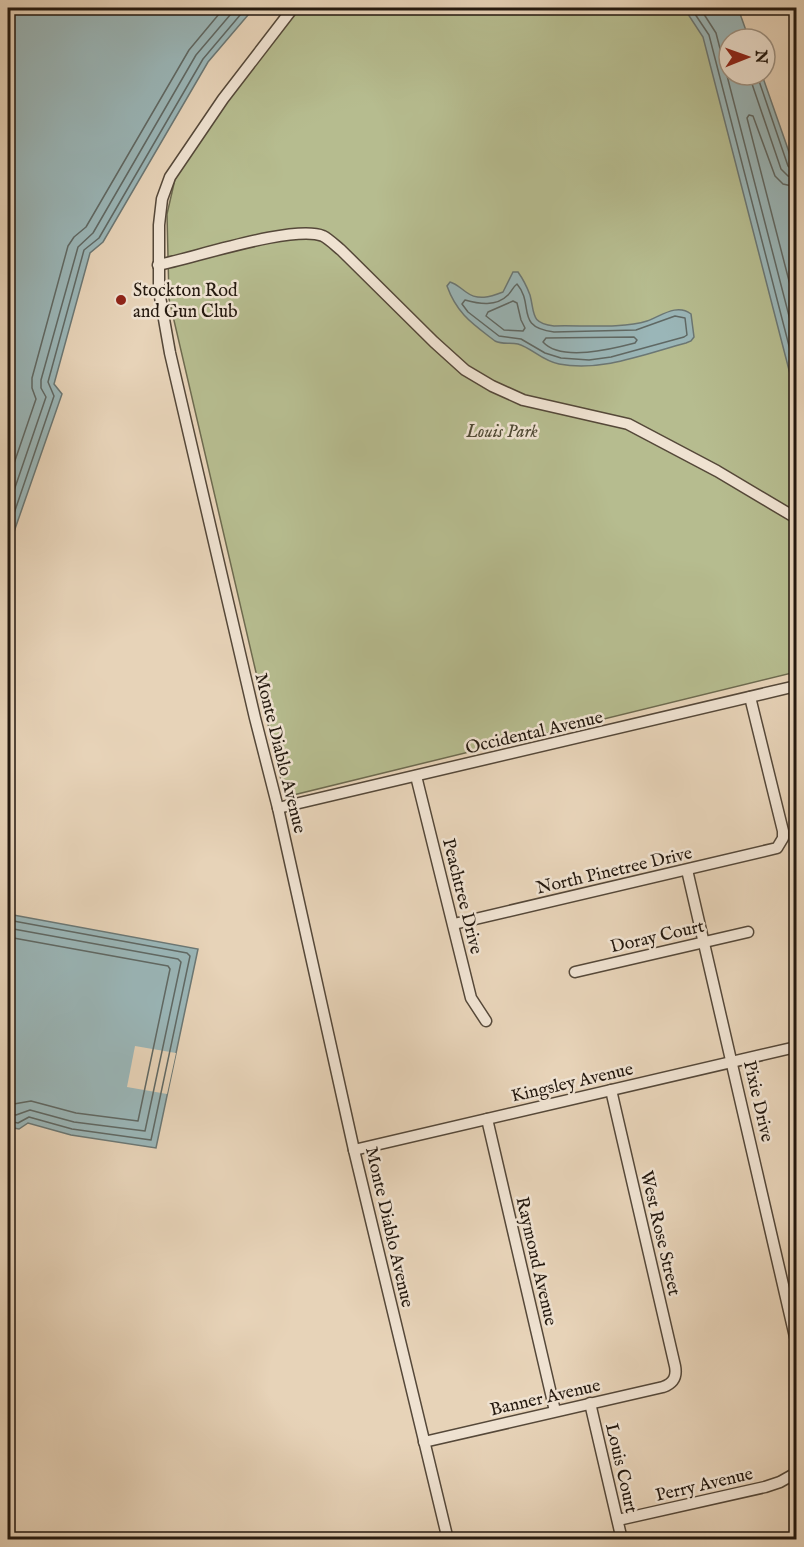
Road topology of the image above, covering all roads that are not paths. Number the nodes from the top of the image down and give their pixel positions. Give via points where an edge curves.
1 (293, 8) edge
2 (158, 265) junction
3 (796, 518) edge
4 (796, 686) edge
5 (750, 697) junction
6 (416, 776) junction
7 (278, 808) junction
8 (687, 870) junction
9 (454, 924) junction
10 (748, 932) dead end
11 (704, 942) junction
12 (575, 972) dead end
13 (486, 1022) dead end
14 (796, 1047) edge
15 (732, 1062) junction
16 (611, 1090) junction
17 (487, 1119) junction
18 (354, 1149) junction
19 (796, 1341) edge
20 (672, 1382) joint
21 (590, 1403) junction
22 (555, 1411) junction
23 (423, 1442) junction
24 (796, 1473) edge
25 (618, 1520) junction
26 (448, 1539) edge
27 (622, 1539) edge

1 - 2 street, Monte Diablo Avenue via 223,99 170,177 162,199
2 - 3 street via 281,235 323,236 465,370 523,400 628,424
2 - 7 street, Monte Diablo Avenue via 170,353
4 - 5 street, Occidental Avenue
5 - 6 street, Occidental Avenue
5 - 8 street, North Pinetree Drive via 783,838 771,851
6 - 7 street, Occidental Avenue
6 - 9 street, Peachtree Drive
7 - 18 street, Monte Diablo Avenue
8 - 9 street, North Pinetree Drive
8 - 11 street, Pixie Drive
9 - 13 street, Peachtree Drive via 471,998
10 - 11 street, Doray Court
11 - 12 street, Doray Court
11 - 15 street, Pixie Drive
14 - 15 street, Kingsley Avenue
15 - 16 street, Kingsley Avenue
15 - 19 street, Pixie Drive
16 - 17 street, Kingsley Avenue
16 - 20 street, West Rose Street via 675,1365
17 - 18 street, Kingsley Avenue
17 - 22 street, Raymond Avenue
18 - 23 street, Monte Diablo Avenue
20 - 21 street, Banner Avenue
21 - 22 street, Banner Avenue
21 - 25 street, Louis Court
22 - 23 street, Banner Avenue
23 - 26 street, Monte Diablo Avenue
24 - 25 street, Perry Avenue via 765,1487
25 - 27 street, Louis Court

